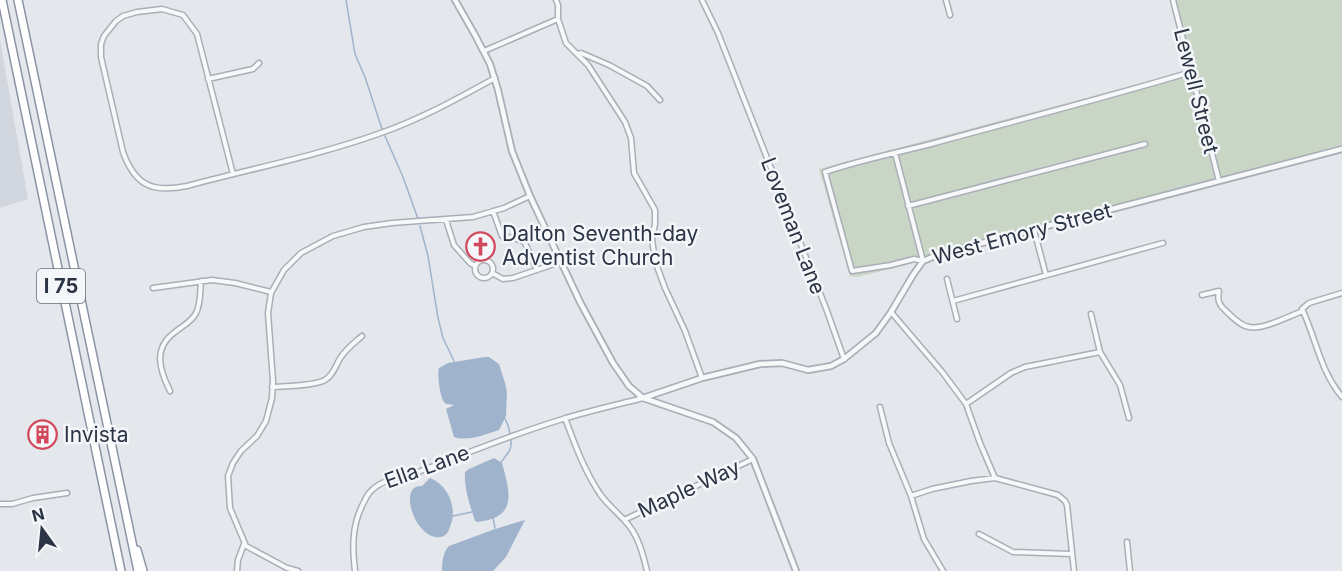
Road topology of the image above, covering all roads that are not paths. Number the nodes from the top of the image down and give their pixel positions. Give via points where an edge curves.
1 (2, 0) edge
2 (18, 0) edge
3 (455, 0) edge
4 (556, 0) edge
5 (702, 0) edge
6 (946, 0) edge
7 (1173, 0) edge
8 (950, 15) dead end
9 (558, 19) junction
10 (484, 51) junction
11 (578, 54) junction
12 (259, 63) dead end
13 (1191, 72) junction
14 (495, 78) junction
15 (208, 79) junction
16 (660, 100) dead end
17 (1145, 144) dead end
18 (1342, 149) edge
19 (895, 153) junction
20 (232, 174) junction
21 (1219, 182) junction
22 (530, 196) junction
23 (908, 206) junction
24 (493, 211) junction
25 (446, 220) junction
26 (1034, 230) junction
27 (1164, 243) dead end
28 (923, 261) junction
29 (560, 262) junction
30 (476, 266) junction
31 (537, 270) junction
32 (492, 273) junction
33 (1046, 275) junction
34 (947, 279) dead end
35 (201, 281) junction
36 (153, 288) dead end
37 (271, 292) junction
38 (1342, 293) edge
39 (1202, 295) dead end
40 (953, 301) junction
41 (1303, 311) junction
42 (891, 312) junction
43 (1091, 314) dead end
44 (957, 319) dead end
45 (362, 336) dead end
46 (1100, 352) junction
47 (844, 359) junction
48 (702, 378) junction
49 (272, 387) junction
50 (170, 391) dead end
51 (1342, 397) edge
52 (643, 398) junction
53 (966, 404) junction
54 (880, 407) dead end
55 (565, 418) junction
56 (1128, 418) dead end
57 (753, 459) junction
58 (995, 478) junction
59 (67, 493) dead end
60 (911, 496) junction
61 (0, 504) edge
62 (624, 520) junction
63 (128, 524) junction
64 (979, 534) dead end
65 (1127, 542) dead end
66 (244, 543) junction
67 (1071, 554) junction
68 (121, 571) edge
69 (138, 571) edge
70 (143, 571) edge
71 (237, 571) edge
72 (297, 571) edge
73 (356, 571) edge
74 (647, 571) edge
75 (796, 571) edge
76 (943, 571) edge
77 (1074, 571) edge
78 (1130, 571) edge

1 - 68 highway, I 75
2 - 63 highway, I 75
3 - 10 street
4 - 9 street
5 - 47 street, Loveman Lane
6 - 8 street
7 - 13 street, Lewell Street
9 - 10 street
9 - 11 street via 566,44
10 - 14 street
11 - 16 street via 609,65 647,86
11 - 48 street via 625,122 631,138 634,173 655,210 655,261
12 - 15 street via 253,69
13 - 19 street
13 - 21 street, Lewell Street
14 - 20 street via 379,134
14 - 22 street via 512,151
15 - 20 street
15 - 20 street via 197,34 183,15 162,9 123,15 101,44 123,152 135,176 160,189 170,189
17 - 23 street
18 - 21 street, West Emory Street
19 - 23 street
19 - 28 street via 825,172 852,271 915,259
21 - 26 street, West Emory Street
22 - 24 street
22 - 29 street
23 - 28 street
24 - 25 street
24 - 31 street via 502,236 525,243
25 - 30 street via 454,245
25 - 37 street via 392,223 333,236 301,253 284,270
26 - 28 street, West Emory Street
26 - 33 street
27 - 33 street
28 - 42 street, West Emory Street
29 - 31 street
29 - 52 street via 613,363
30 - 32 street via 479,276 484,278
30 - 32 street via 482,260 488,261
31 - 32 street via 503,279
33 - 40 street
34 - 40 street, West Emory Street
35 - 36 street
35 - 37 street via 235,283
35 - 50 street via 196,314 163,343 160,364
37 - 49 street via 268,313
38 - 41 street via 1308,303
39 - 41 street via 1219,291 1220,306 1249,327
40 - 44 street, West Emory Street
41 - 51 street via 1324,370
42 - 47 street, West Emory Street via 876,333
42 - 53 street
43 - 46 street
45 - 49 street via 346,349 325,381
46 - 53 street via 1025,366
46 - 56 street via 1120,385
47 - 48 street, West Emory Street via 818,369 760,364
48 - 52 street, West Emory Street
49 - 66 street via 266,421 241,451 228,476 230,508
52 - 55 street, Ella Lane
52 - 57 street via 713,422 736,438
53 - 58 street
54 - 60 street via 889,443
55 - 62 street via 590,477
55 - 73 street, Ella Lane via 378,484 357,516 353,540
57 - 62 street, Maple Way
57 - 75 street
58 - 60 street
58 - 67 street via 1061,497 1068,510
59 - 61 street
60 - 76 street via 924,539
62 - 74 street via 635,536
63 - 69 highway, I 75
63 - 70 highway
64 - 67 street via 1013,552
65 - 78 street
66 - 71 street
66 - 72 street
67 - 77 street

